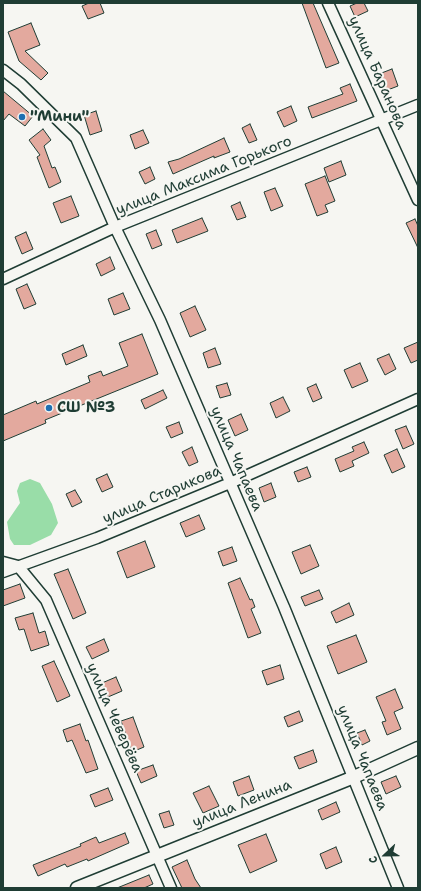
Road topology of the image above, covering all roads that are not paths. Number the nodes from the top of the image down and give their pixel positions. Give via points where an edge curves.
1 (328, 3) edge
2 (3, 70) edge
3 (418, 105) edge
4 (382, 120) junction
5 (418, 200) edge
6 (115, 228) junction
7 (3, 279) edge
8 (418, 399) edge
9 (230, 483) junction
10 (3, 562) edge
11 (18, 566) junction
12 (3, 572) edge
13 (418, 748) edge
14 (354, 776) junction
15 (157, 854) junction
16 (77, 888) edge
17 (171, 888) edge
18 (398, 888) edge

1 - 4 street, улица Баранова
2 - 6 street, улица Чапаева via 21,84 76,138
3 - 4 street, улица Максима Горького
4 - 5 street, улица Баранова
4 - 6 street, улица Максима Горького
6 - 7 street, улица Максима Горького
6 - 9 street, улица Чапаева via 160,320
8 - 9 street, улица Старикова
9 - 11 street, улица Старикова via 97,538
9 - 14 street, улица Чапаева
10 - 11 street
11 - 12 street, улица Старикова
11 - 15 street, улица Чеверёва via 46,600
13 - 14 street, улица Ленина
14 - 15 street, улица Ленина
14 - 18 street, улица Чапаева
15 - 16 street, улица Ленина
15 - 17 street, улица Чеверёва

